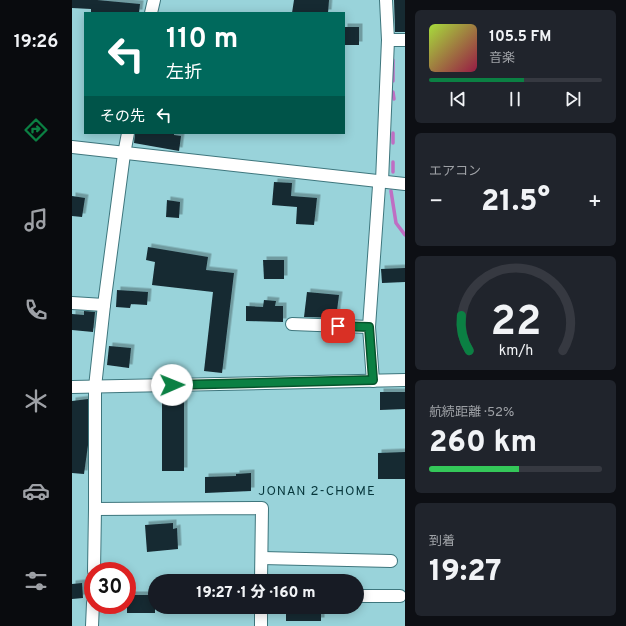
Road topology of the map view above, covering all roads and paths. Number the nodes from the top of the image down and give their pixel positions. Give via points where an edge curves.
1 (154, 0) edge
2 (386, 0) edge
3 (151, 12) edge
4 (388, 40) junction
5 (405, 40) edge
6 (128, 134) edge
7 (72, 147) edge
8 (124, 154) junction
9 (382, 182) junction
10 (405, 184) edge
11 (72, 303) edge
12 (104, 305) junction
13 (292, 324) dead end
14 (369, 327) junction
15 (373, 380) junction
16 (405, 380) edge
17 (72, 387) edge
18 (95, 387) junction
19 (95, 509) junction
20 (262, 558) junction
21 (391, 560) dead end
22 (94, 562) edge
23 (261, 574) edge
24 (364, 596) edge
25 (400, 596) dead end
26 (92, 614) edge
27 (261, 614) edge
28 (92, 626) edge
29 (261, 626) edge

1 - 3 street
2 - 4 street
4 - 5 street
4 - 9 street
6 - 8 street
7 - 8 street
8 - 9 street
8 - 12 street
9 - 10 street
9 - 14 street via 378,186
11 - 12 street
12 - 18 street
13 - 14 street
14 - 15 street
15 - 16 street
15 - 18 street
17 - 18 street
18 - 19 street
19 - 20 street via 262,508
19 - 22 street
20 - 21 street
20 - 23 street
24 - 25 street
26 - 28 street
27 - 29 street

